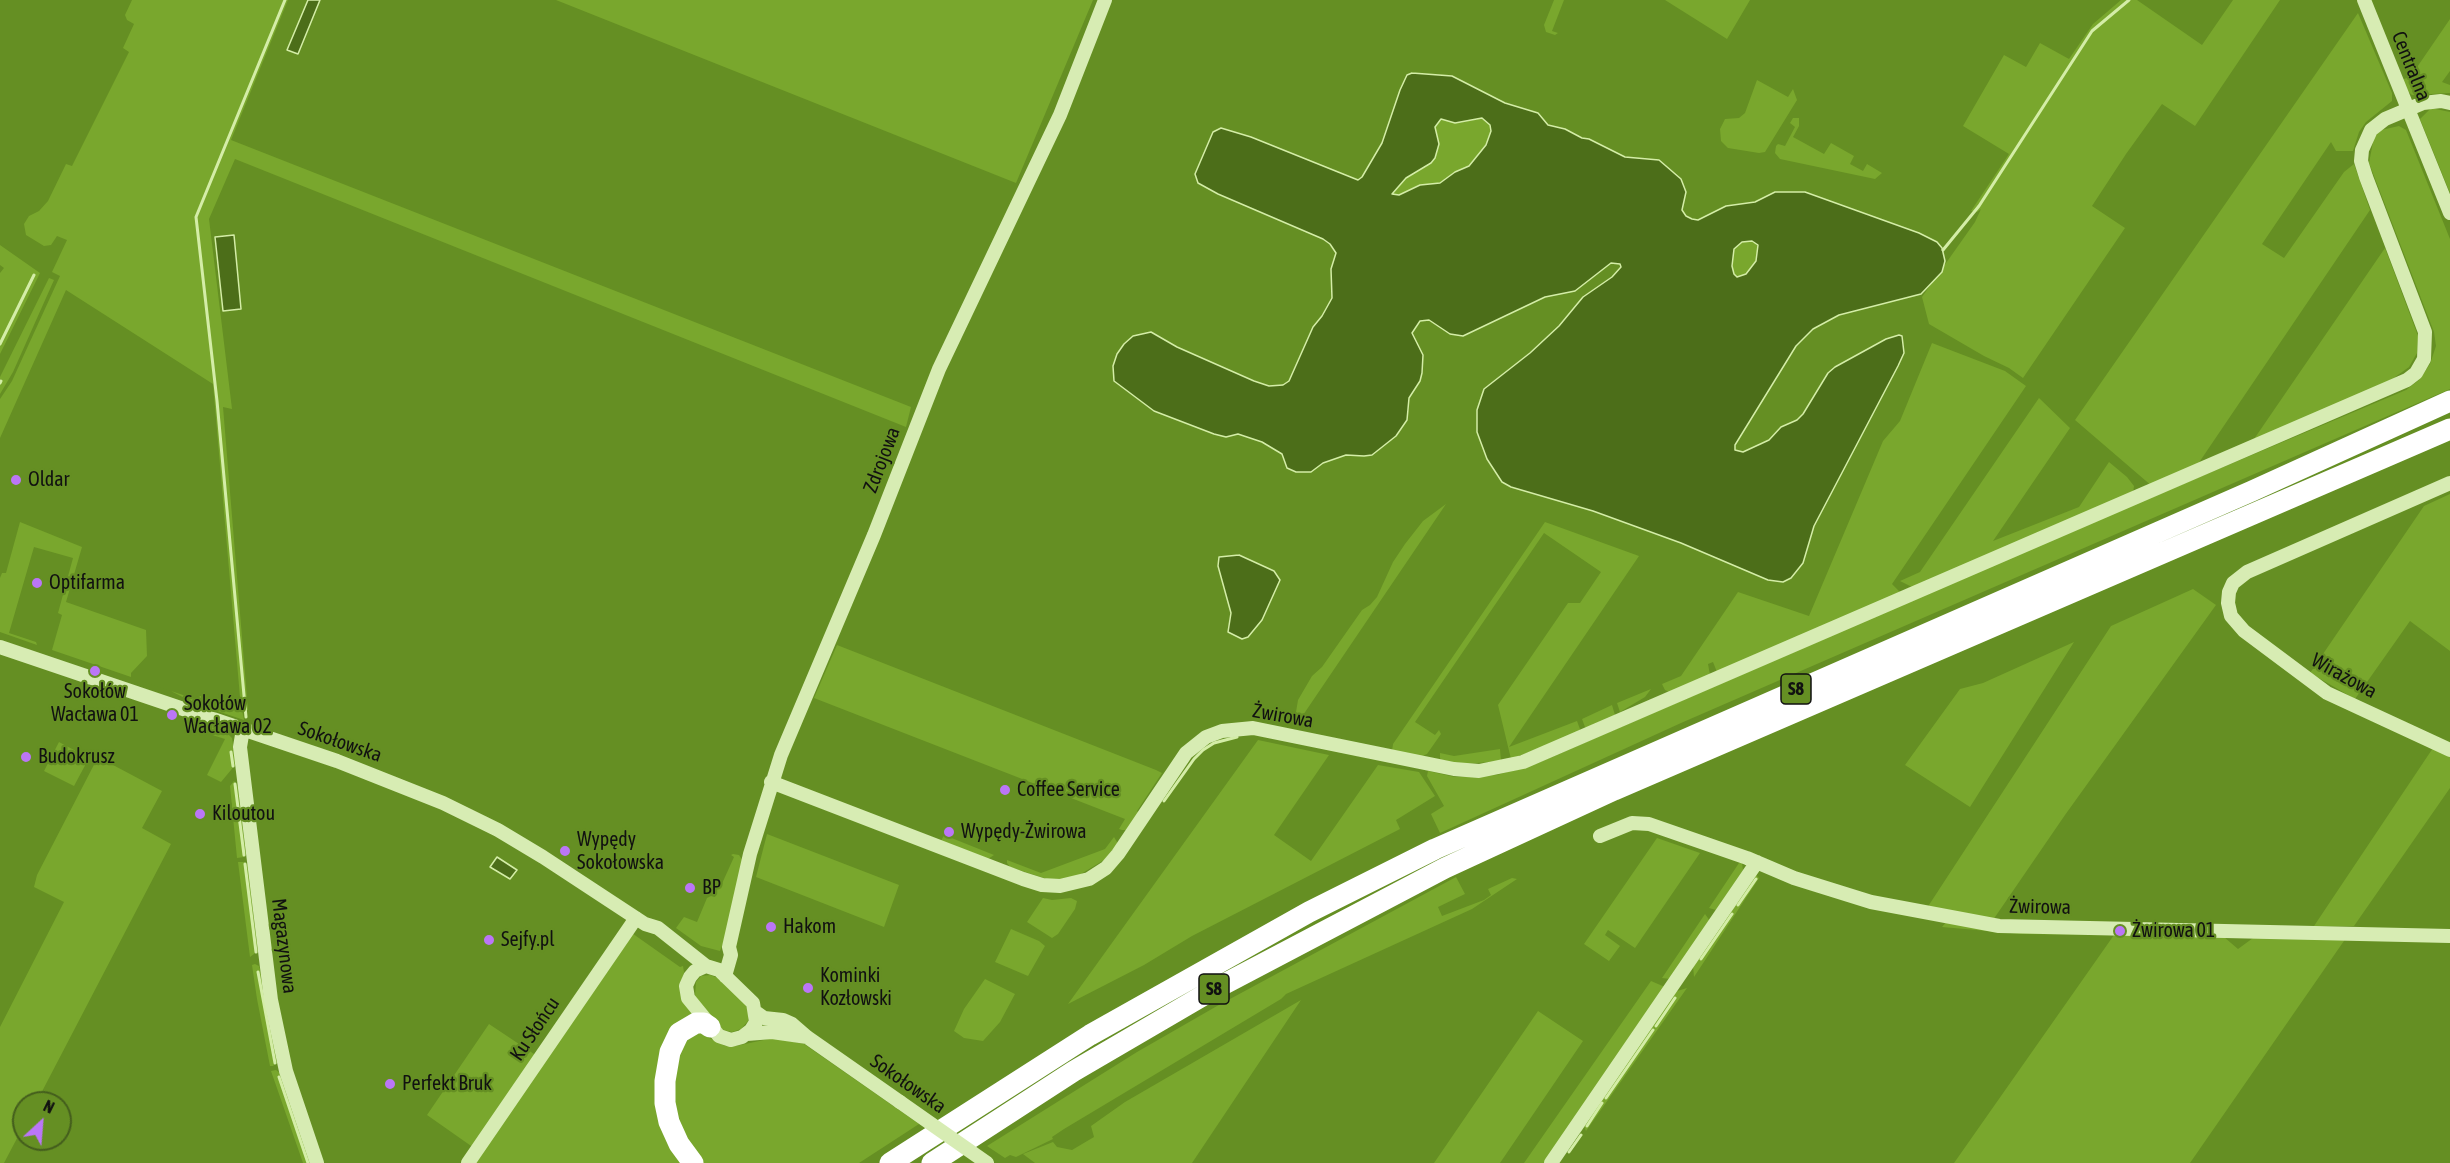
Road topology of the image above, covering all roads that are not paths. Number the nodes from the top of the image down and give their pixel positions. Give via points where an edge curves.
1 (1105, 0) edge
2 (2364, 0) edge
3 (2450, 102) edge
4 (2407, 108) junction
5 (2450, 213) edge
6 (2450, 401) edge
7 (2450, 429) edge
8 (2450, 483) edge
9 (0, 647) edge
10 (243, 729) junction
11 (2450, 750) edge
12 (771, 782) junction
13 (1600, 836) dead end
14 (1757, 862) junction
15 (640, 921) junction
16 (2450, 936) edge
17 (729, 947) junction
18 (708, 966) junction
19 (693, 973) junction
20 (725, 976) junction
21 (756, 1013) junction
22 (710, 1027) junction
23 (747, 1034) junction
24 (807, 1037) junction
25 (936, 1161) edge
26 (317, 1163) edge
27 (468, 1163) edge
28 (693, 1163) edge
29 (890, 1163) edge
30 (987, 1163) edge
31 (1551, 1163) edge

1 - 12 street, Zdrojowa via 1060,115 939,369
2 - 4 street, Centralna
3 - 4 street, Żwirowa via 2433,101
4 - 5 street, Centralna
4 - 12 street, Żwirowa via 2374,126 2361,155 2425,332 2424,359 2407,380 1523,762 1479,771 1455,769 1253,728 1222,731 1206,736 1186,753 1113,861 1100,873 1077,884 1051,886
6 - 29 highway, S8 via 1435,849 1309,912 1090,1035
7 - 25 highway, S8 via 1614,790 1445,868 1210,991 1074,1071
8 - 11 street, Wirażowa via 2247,572 2233,584 2228,603 2231,616 2244,631 2327,693
9 - 10 street, Sokołowska
10 - 15 street, Sokołowska via 389,780 461,811 543,856
10 - 26 street, Magazynowa via 240,747 271,1000 286,1071
12 - 17 street, Zdrojowa
13 - 14 street, Żwirowa via 1632,823 1645,823
14 - 16 street, Żwirowa via 1871,902 1999,926
14 - 31 street
15 - 18 street, Sokołowska via 658,928
15 - 19 street, Sokołowska
15 - 27 street, Ku Słońcu
17 - 18 street
17 - 20 street, Zdrojowa via 731,955
18 - 19 street
18 - 20 street
19 - 22 street via 687,982 687,996
20 - 21 street via 753,1003
21 - 23 street via 754,1026
21 - 24 street, Sokołowska via 788,1021
22 - 23 street via 728,1039
22 - 28 highway via 696,1023 679,1033 670,1052 665,1081 669,1122
23 - 24 street, Sokołowska via 780,1032
24 - 30 street, Sokołowska, bridge

